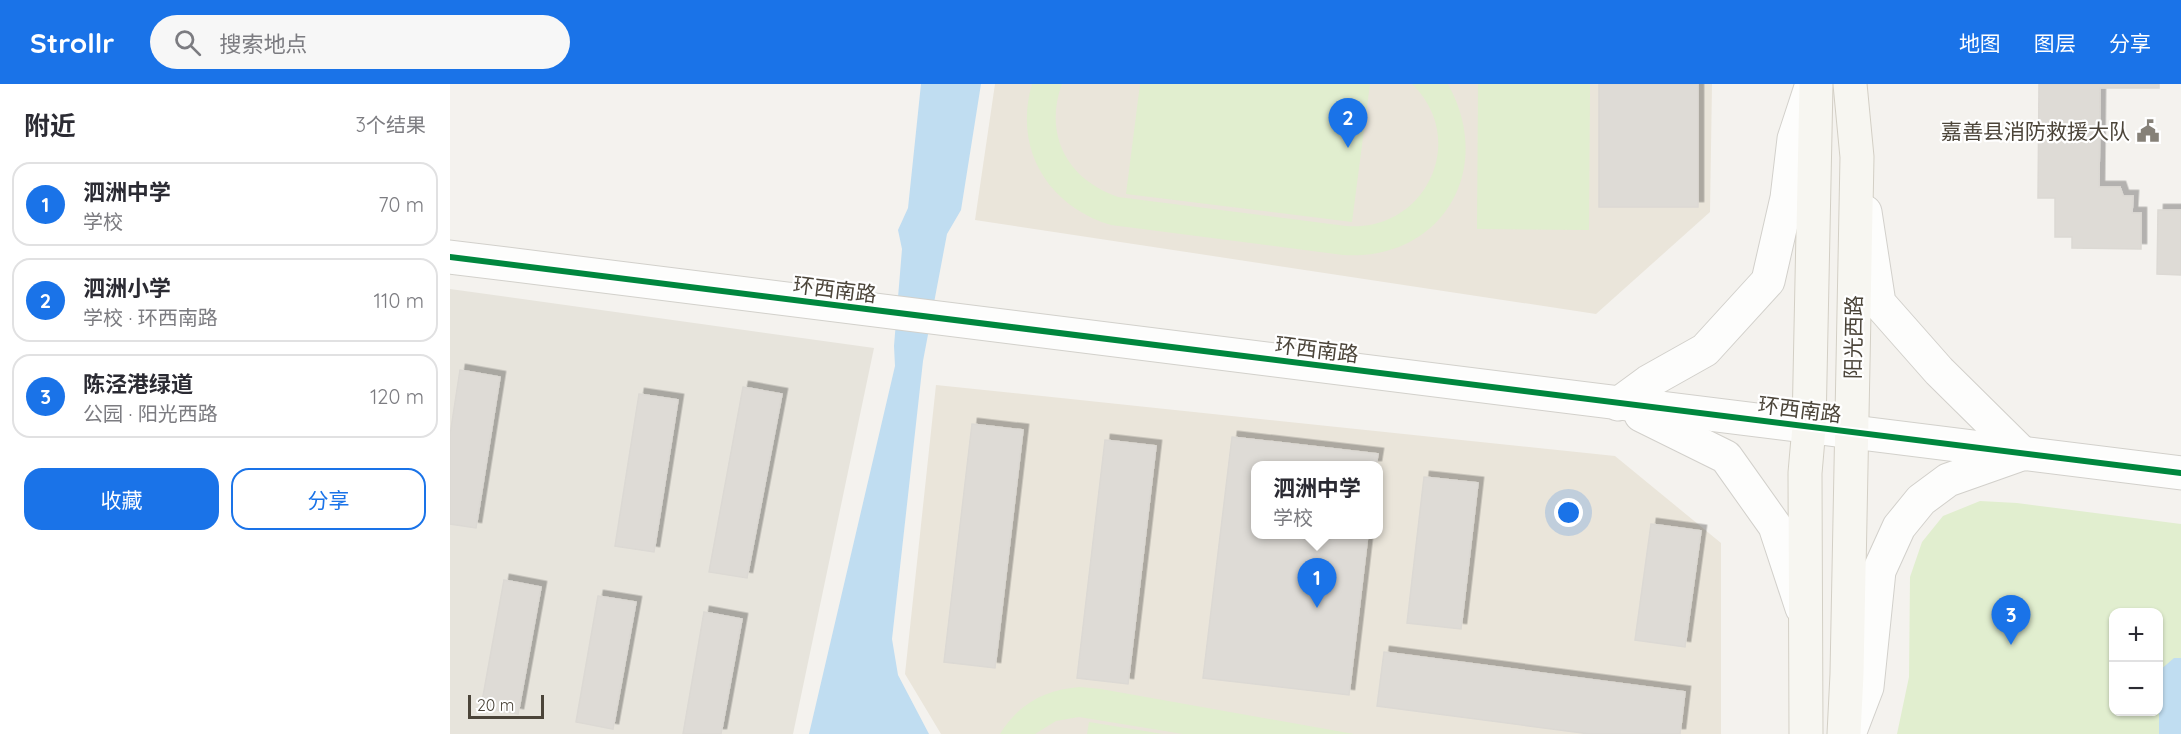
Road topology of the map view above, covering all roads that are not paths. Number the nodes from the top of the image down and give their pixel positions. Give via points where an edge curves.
1 (1814, 84) edge
2 (1850, 84) edge
3 (1857, 157) junction
4 (450, 257) edge
5 (1618, 404) junction
6 (1809, 427) junction
7 (1850, 431) junction
8 (2023, 454) junction
9 (2181, 473) edge
10 (1804, 615) junction
11 (1806, 734) edge
12 (1844, 734) edge
13 (1849, 734) edge

1 - 5 street via 1794,139 1787,198 1768,281 1705,350
1 - 6 main road, 阳光西路
2 - 3 main road, 阳光西路
3 - 7 main road, 阳光西路
3 - 8 street via 1879,303
4 - 5 street, 环西南路
5 - 6 street, 环西南路
5 - 10 street via 1726,457 1775,526
6 - 7 street, 环西南路
6 - 10 main road, 阳光西路
7 - 8 street, 环西南路
7 - 12 main road, 阳光西路
8 - 9 street, 环西南路
8 - 13 street via 1948,480 1921,500 1899,527 1879,571 1868,687
10 - 11 main road, 阳光西路

